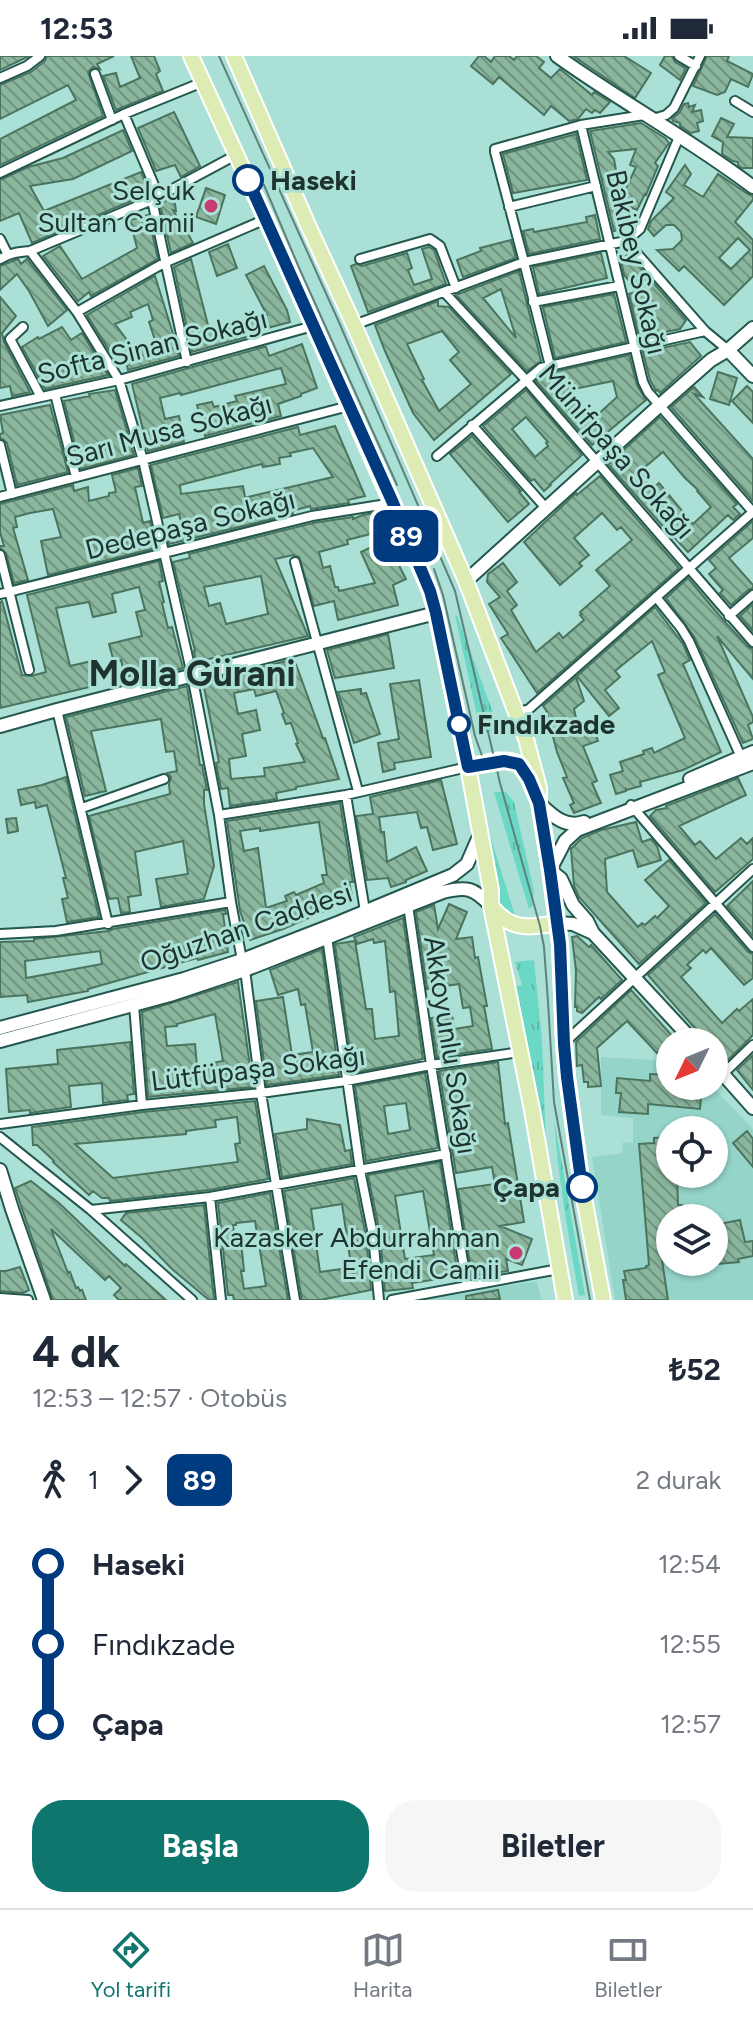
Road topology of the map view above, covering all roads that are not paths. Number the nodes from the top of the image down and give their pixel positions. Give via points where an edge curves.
1 (40, 56) edge
2 (191, 56) edge
3 (234, 56) edge
4 (557, 56) edge
5 (679, 56) edge
6 (700, 56) edge
7 (696, 66) junction
8 (95, 74) dead end
9 (0, 78) edge
10 (203, 82) junction
11 (735, 101) dead end
12 (753, 112) edge
13 (124, 114) junction
14 (648, 117) junction
15 (112, 120) junction
16 (581, 125) junction
17 (679, 137) junction
18 (236, 155) junction
19 (0, 173) edge
20 (596, 186) junction
21 (753, 187) edge
22 (156, 199) junction
23 (509, 207) junction
24 (266, 219) junction
25 (0, 239) edge
26 (626, 241) junction
27 (609, 244) junction
28 (30, 251) junction
29 (4, 257) edge
30 (360, 259) dead end
31 (524, 262) junction
32 (164, 263) junction
33 (619, 286) junction
34 (456, 288) junction
35 (445, 293) junction
36 (533, 302) junction
37 (77, 312) junction
38 (354, 325) junction
39 (313, 326) junction
40 (23, 327) dead end
41 (753, 328) edge
42 (705, 331) junction
43 (633, 347) junction
44 (728, 350) junction
45 (187, 362) junction
46 (550, 366) junction
47 (753, 376) edge
48 (119, 380) junction
49 (526, 380) junction
50 (55, 394) junction
51 (41, 397) junction
52 (660, 405) junction
53 (0, 406) edge
54 (349, 406) junction
55 (472, 425) junction
56 (0, 445) edge
57 (437, 456) dead end
58 (143, 460) junction
59 (596, 461) junction
60 (76, 477) junction
61 (12, 494) junction
62 (0, 497) edge
63 (393, 503) junction
64 (545, 507) junction
65 (753, 512) edge
66 (166, 554) junction
67 (0, 555) edge
68 (295, 562) dead end
69 (689, 567) junction
70 (466, 581) junction
71 (4, 593) edge
72 (753, 595) edge
73 (656, 597) junction
74 (436, 613) junction
75 (729, 616) junction
76 (753, 642) edge
77 (317, 643) junction
78 (29, 670) dead end
79 (192, 675) junction
80 (57, 710) junction
81 (517, 713) junction
82 (0, 726) edge
83 (749, 763) edge
84 (468, 767) junction
85 (164, 779) dead end
86 (358, 791) junction
87 (346, 795) junction
88 (539, 803) junction
89 (632, 806) junction
90 (82, 808) junction
91 (219, 815) junction
92 (481, 832) junction
93 (753, 869) edge
94 (550, 870) junction
95 (231, 902) junction
96 (408, 905) junction
97 (715, 905) junction
98 (491, 906) junction
99 (365, 911) junction
100 (557, 923) junction
101 (108, 924) junction
102 (325, 933) junction
103 (593, 933) junction
104 (0, 934) edge
105 (753, 947) edge
106 (243, 965) junction
107 (635, 978) junction
108 (132, 999) junction
109 (0, 1028) edge
110 (681, 1028) edge
111 (14, 1037) junction
112 (0, 1041) edge
113 (564, 1044) junction
114 (753, 1045) edge
115 (0, 1051) edge
116 (520, 1052) junction
117 (431, 1065) junction
118 (728, 1069) edge
119 (728, 1080) edge
120 (346, 1081) junction
121 (261, 1093) junction
122 (142, 1105) junction
123 (753, 1108) edge
124 (0, 1124) edge
125 (0, 1137) edge
126 (446, 1154) junction
127 (0, 1170) edge
128 (360, 1170) junction
129 (277, 1185) junction
130 (210, 1197) junction
131 (91, 1210) junction
132 (559, 1269) junction
133 (467, 1286) junction
134 (0, 1298) edge
135 (28, 1300) edge
136 (44, 1300) edge
137 (192, 1300) edge
138 (221, 1300) edge
139 (295, 1300) edge
140 (379, 1300) edge
141 (392, 1300) edge
142 (565, 1300) edge
143 (603, 1300) edge

1 - 9 street
2 - 10 main road
3 - 38 main road
4 - 14 street
5 - 7 street
6 - 7 street
7 - 14 street via 674,108
8 - 15 street
10 - 13 street
10 - 18 main road
11 - 12 street
13 - 15 street
13 - 22 street
14 - 16 street
14 - 17 street
15 - 19 street
16 - 20 street, Bakibey Sokağı
16 - 23 street via 495,149
17 - 21 street
17 - 26 street via 640,229
18 - 22 street
18 - 24 main road
20 - 23 street
20 - 27 street, Bakibey Sokağı
22 - 28 street
22 - 32 street
23 - 31 street
24 - 32 street
24 - 39 main road
25 - 29 street
26 - 27 street
26 - 42 street
27 - 31 street
27 - 33 street, Bakibey Sokağı
28 - 29 street
28 - 37 street
30 - 34 street via 430,239 440,246
31 - 34 street
31 - 36 street
32 - 37 street
32 - 45 street
33 - 36 street
33 - 43 street, Bakibey Sokağı
34 - 35 street
35 - 38 street
35 - 49 street, Münifpaşa Sokağı
36 - 46 street
37 - 48 street
38 - 70 main road
39 - 45 street, Softa Sinan Sokağı
39 - 54 main road
40 - 51 street via 10,339
41 - 44 street
42 - 43 street
42 - 44 street
43 - 46 street
43 - 52 street, Bakibey Sokağı via 643,382
44 - 47 street
44 - 52 street
45 - 48 street, Softa Sinan Sokağı
46 - 49 street
48 - 50 street, Softa Sinan Sokağı
48 - 58 street
49 - 55 street
49 - 59 street, Münifpaşa Sokağı
50 - 51 street, Softa Sinan Sokağı
50 - 60 street
51 - 53 street, Softa Sinan Sokağı
52 - 59 street
52 - 65 street, Bakibey Sokağı
54 - 58 street, Sarı Musa Sokağı
54 - 63 main road
55 - 57 street
55 - 64 street
56 - 61 street
58 - 60 street, Sarı Musa Sokağı
58 - 66 street
59 - 64 street
59 - 69 street, Münifpaşa Sokağı
60 - 61 street, Sarı Musa Sokağı
61 - 62 street, Sarı Musa Sokağı
63 - 66 street, Dedepaşa Sokağı via 312,516
63 - 74 main road
64 - 70 street
65 - 69 street
66 - 71 street, Dedepaşa Sokağı
66 - 79 street
67 - 71 street
68 - 77 street
69 - 73 street
69 - 75 street, Münifpaşa Sokağı
70 - 81 main road
71 - 78 street
72 - 75 street
73 - 81 street via 529,709
73 - 83 street via 689,641
74 - 77 street
74 - 84 main road
75 - 76 street, Münifpaşa Sokağı
77 - 79 street
77 - 86 street
79 - 80 street
79 - 91 street
80 - 82 street
80 - 90 street
81 - 88 main road via 535,769
83 - 89 street
84 - 86 street
84 - 88 main road via 519,764
84 - 92 main road
85 - 90 street
86 - 87 street
87 - 91 street
87 - 99 street
88 - 89 street via 574,826
88 - 94 main road
89 - 94 street via 577,830
89 - 97 street
90 - 101 street
91 - 95 street
92 - 98 main road
92 - 99 street, Oğuzhan Caddesi via 467,864 453,875
93 - 97 street
94 - 100 main road
94 - 103 street via 561,879
95 - 101 street
95 - 106 street
96 - 98 street, Oğuzhan Caddesi via 456,889 473,890
96 - 102 street, Oğuzhan Caddesi
96 - 117 street, Akkoyunlu Sokağı
97 - 105 street
97 - 107 street
98 - 100 main road via 515,925
98 - 116 main road
99 - 102 street, Oğuzhan Caddesi
100 - 103 street
100 - 113 main road
101 - 104 street
102 - 106 street, Oğuzhan Caddesi
102 - 120 street
103 - 107 street
106 - 108 street, Oğuzhan Caddesi
106 - 121 street
107 - 110 street
107 - 113 street
108 - 109 street, Oğuzhan Caddesi
108 - 111 street, Oğuzhan Caddesi
108 - 122 street
111 - 112 street, Oğuzhan Caddesi
111 - 115 street
113 - 143 main road
114 - 118 street
116 - 117 street, Lütfüpaşa Sokağı
116 - 132 main road
117 - 120 street, Lütfüpaşa Sokağı
117 - 126 street, Akkoyunlu Sokağı
119 - 123 street
120 - 121 street, Lütfüpaşa Sokağı
120 - 128 street
121 - 122 street, Lütfüpaşa Sokağı
121 - 129 street
122 - 124 street, Lütfüpaşa Sokağı
125 - 131 street
126 - 128 street
126 - 133 street, Akkoyunlu Sokağı
127 - 136 street
128 - 129 street
128 - 140 street
129 - 130 street
129 - 139 street
130 - 131 street
130 - 138 street
131 - 137 street
132 - 133 street
132 - 142 main road
133 - 141 street
134 - 135 street

